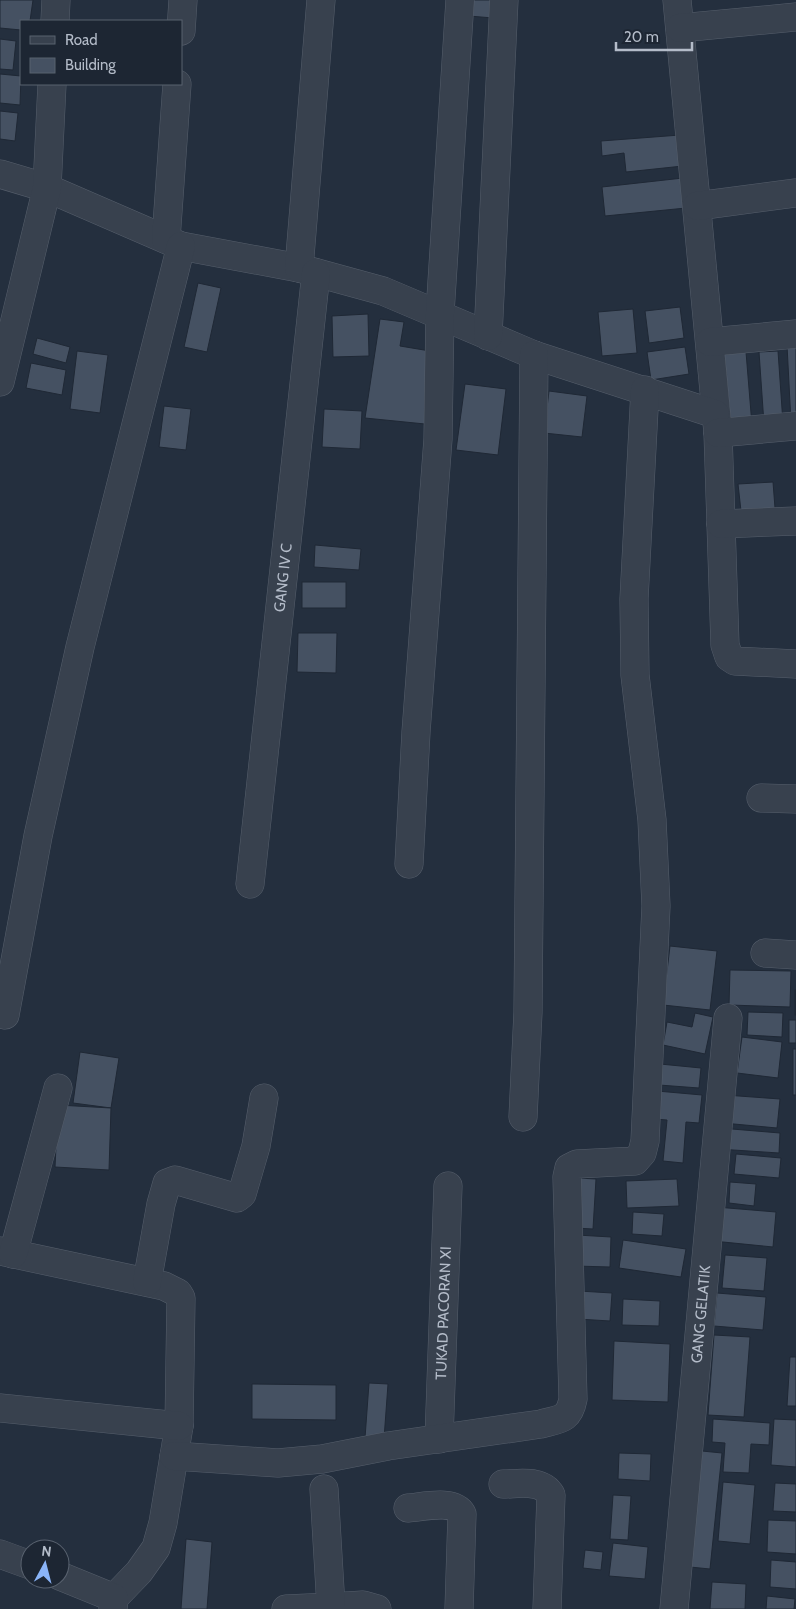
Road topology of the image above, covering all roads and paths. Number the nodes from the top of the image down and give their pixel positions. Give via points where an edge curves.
1 (56, 0) edge
2 (183, 0) edge
3 (321, 0) edge
4 (460, 0) edge
5 (504, 0) edge
6 (677, 0) edge
7 (796, 17) edge
8 (55, 20) edge
9 (182, 20) edge
10 (680, 28) junction
11 (52, 85) edge
12 (178, 85) edge
13 (0, 174) edge
14 (47, 188) junction
15 (796, 193) edge
16 (697, 206) junction
17 (174, 243) junction
18 (307, 270) junction
19 (440, 313) junction
20 (796, 334) edge
21 (488, 336) junction
22 (710, 342) junction
23 (534, 354) junction
24 (0, 382) edge
25 (645, 390) junction
26 (716, 424) junction
27 (796, 426) edge
28 (796, 521) edge
29 (721, 524) junction
30 (796, 664) edge
31 (761, 798) dead end
32 (796, 799) edge
33 (409, 864) dead end
34 (250, 884) dead end
35 (765, 953) dead end
36 (796, 955) edge
37 (5, 1015) dead end
38 (728, 1018) dead end
39 (58, 1088) dead end
40 (264, 1098) dead end
41 (523, 1116) dead end
42 (448, 1186) dead end
43 (7, 1252) edge
44 (147, 1282) junction
45 (0, 1408) edge
46 (179, 1426) junction
47 (439, 1439) junction
48 (174, 1456) junction
49 (503, 1484) dead end
50 (324, 1489) dead end
51 (408, 1508) dead end
52 (0, 1554) edge
53 (20, 1561) edge
54 (70, 1581) edge
55 (114, 1603) edge
56 (330, 1607) junction
57 (286, 1609) edge
58 (377, 1609) edge
59 (458, 1609) edge
60 (547, 1609) edge
61 (674, 1609) edge

1 - 8 street
2 - 9 street
3 - 18 street, GANG IV C
4 - 19 street
5 - 21 street
6 - 10 street
7 - 10 street
10 - 16 street
11 - 14 street
12 - 17 street
13 - 14 street
14 - 17 street
14 - 24 street
15 - 16 street
16 - 22 street
17 - 18 street
17 - 37 street via 38,836
18 - 19 street via 383,291
18 - 34 street, GANG IV C
19 - 21 street
19 - 33 street via 438,439 416,722
20 - 22 street
21 - 23 street
22 - 26 street
23 - 25 street
23 - 41 street via 528,1012
25 - 26 street
25 - 47 street via 634,599 635,675 652,820 656,906 645,1141 642,1153 635,1161 577,1164 570,1168 567,1177 571,1410 565,1418 542,1424
26 - 27 street
26 - 29 street
28 - 29 street
29 - 30 street via 725,645 729,657 750,663
31 - 32 street
35 - 36 street
38 - 61 street, GANG GELATIK
39 - 43 street
40 - 44 street via 256,1146 242,1194 237,1198 175,1180 167,1182
42 - 47 street, TUKAD PACORAN XI
43 - 44 street
44 - 46 street via 178,1293 183,1306
45 - 46 street
46 - 48 street
47 - 48 street via 322,1459 278,1463
48 - 55 street via 156,1548
49 - 60 street via 540,1485 551,1495
50 - 56 street
51 - 59 street via 452,1506 459,1508 462,1514
52 - 53 street
54 - 55 street
56 - 57 street
56 - 58 street

